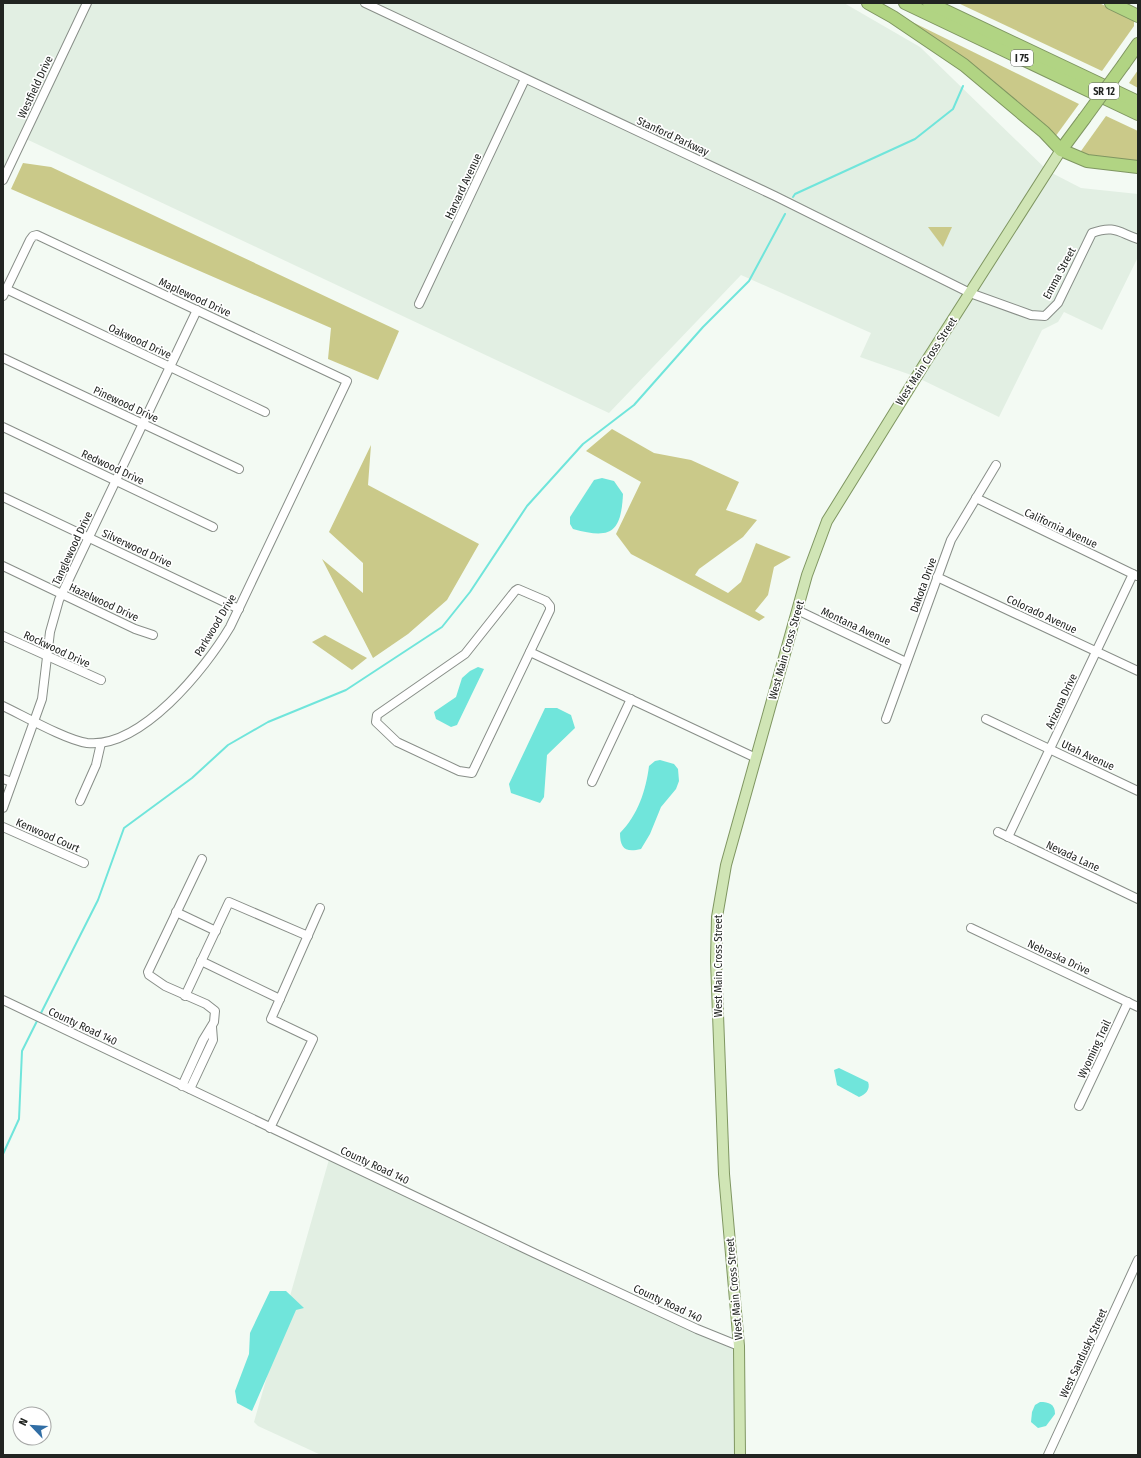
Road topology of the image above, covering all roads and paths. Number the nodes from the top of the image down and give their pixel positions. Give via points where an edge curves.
1 (87, 3) edge
2 (365, 3) edge
3 (868, 3) edge
4 (905, 3) edge
5 (929, 3) edge
6 (1110, 3) edge
7 (1138, 16) edge
8 (1138, 44) edge
9 (525, 79) junction
10 (1138, 102) edge
11 (1138, 114) edge
12 (1061, 150) junction
13 (1138, 168) edge
14 (3, 180) edge
15 (1138, 239) edge
16 (5, 293) edge
17 (970, 293) junction
18 (419, 304) dead end
19 (197, 310) junction
20 (3, 358) edge
21 (170, 367) junction
22 (347, 381) joint
23 (265, 412) dead end
24 (143, 424) junction
25 (3, 427) edge
26 (996, 465) dead end
27 (239, 469) dead end
28 (116, 481) junction
29 (3, 497) edge
30 (976, 498) junction
31 (213, 527) dead end
32 (89, 537) junction
33 (3, 566) edge
34 (1136, 575) edge
35 (936, 577) junction
36 (62, 594) junction
37 (239, 609) junction
38 (797, 610) junction
39 (153, 635) dead end
40 (3, 636) edge
41 (530, 652) junction
42 (1096, 652) junction
43 (47, 657) junction
44 (906, 662) junction
45 (1138, 671) edge
46 (101, 680) dead end
47 (631, 699) junction
48 (3, 706) edge
49 (886, 719) dead end
50 (986, 719) dead end
51 (35, 721) junction
52 (101, 743) junction
53 (1050, 749) junction
54 (756, 758) junction
55 (3, 779) edge
56 (12, 782) junction
57 (592, 782) dead end
58 (1138, 791) edge
59 (80, 801) dead end
60 (3, 808) edge
61 (3, 827) edge
62 (998, 832) dead end
63 (1008, 837) junction
64 (202, 859) dead end
65 (84, 863) dead end
66 (1138, 899) edge
67 (320, 908) dead end
68 (176, 912) junction
69 (971, 928) dead end
70 (216, 931) junction
71 (308, 936) junction
72 (201, 962) junction
73 (184, 996) junction
74 (280, 999) junction
75 (3, 1000) edge
76 (1128, 1002) junction
77 (1138, 1007) edge
78 (186, 1087) junction
79 (1079, 1106) dead end
80 (270, 1128) junction
81 (1138, 1260) edge
82 (740, 1346) junction
83 (740, 1455) edge
84 (1048, 1455) edge

1 - 14 street, Westfield Drive
2 - 9 street, Stanford Parkway
3 - 12 highway via 964,65 1044,132
4 - 11 highway, I 75
5 - 10 highway, I 75
6 - 7 highway
8 - 12 highway, West Main Cross Street / SR 12, bridge
9 - 17 street, Stanford Parkway via 775,196
9 - 18 street, Harvard Avenue
12 - 13 highway via 1087,161
12 - 17 main road, West Main Cross Street / SR 12
15 - 17 street, Emma Street via 1115,229 1105,228 1092,233 1058,303 1045,316 1031,314
16 - 19 street, Maplewood Drive via 24,249 33,236 40,236
16 - 21 street, Oakwood Drive
17 - 38 main road, West Main Cross Street / SR 12 via 834,508 816,548
19 - 21 street, Tanglewood Drive
19 - 22 street, Maplewood Drive
20 - 24 street, Pinewood Drive
21 - 23 street, Oakwood Drive
21 - 24 street, Tanglewood Drive
22 - 37 street, Parkwood Drive
24 - 27 street, Pinewood Drive
24 - 28 street, Tanglewood Drive
25 - 28 street, Redwood Drive
26 - 30 street, Dakota Drive
28 - 31 street, Redwood Drive
28 - 32 street, Tanglewood Drive
29 - 32 street, Silverwood Drive
30 - 34 street, California Avenue
30 - 35 street, Dakota Drive via 951,540
32 - 36 street, Tanglewood Drive
32 - 37 street, Silverwood Drive
33 - 36 street, Hazelwood Drive
34 - 42 street, Arizona Drive
35 - 42 street, Colorado Avenue
35 - 44 street, Dakota Drive
36 - 39 street, Hazelwood Drive
36 - 43 street, Tanglewood Drive via 52,623
37 - 52 street, Parkwood Drive via 210,657 177,696 127,734
38 - 44 street, Montana Avenue
38 - 54 main road, West Main Cross Street / SR 12
40 - 43 street, Rockwood Drive
41 - 41 street via 550,606 546,601 518,589 465,654 386,708 377,715 376,722 397,742 458,771 472,773
41 - 47 street
42 - 45 street, Colorado Avenue
42 - 53 street, Arizona Drive
43 - 46 street, Rockwood Drive
43 - 51 street, Tanglewood Drive via 44,685
44 - 49 street, Dakota Drive
47 - 54 street
47 - 57 street
48 - 51 street, Parkwood Drive
50 - 53 street, Utah Avenue
51 - 52 street, Parkwood Drive via 80,742
51 - 56 street, Tanglewood Drive
52 - 59 street via 96,765
53 - 58 street, Utah Avenue
53 - 63 street, Arizona Drive
54 - 82 main road, West Main Cross Street / SR 12 via 722,882 716,937 724,1174
55 - 56 street
56 - 60 street, Tanglewood Drive
61 - 65 street, Kenwood Court
62 - 63 street, Nevada Lane
63 - 66 street, Nevada Lane
64 - 68 street
67 - 71 street
68 - 70 street
68 - 73 street via 148,972 165,986
69 - 76 street, Nebraska Drive
70 - 71 street via 229,902
70 - 72 street
71 - 74 street
72 - 73 street
72 - 74 street
73 - 78 street via 206,1004 215,1011 213,1040
74 - 80 street via 271,1019 313,1039
75 - 78 street, County Road 140
76 - 77 street, Nebraska Drive
76 - 79 street, Wyoming Trail
78 - 80 street, County Road 140
80 - 82 street, County Road 140 via 669,1316
81 - 84 street, West Sandusky Street
82 - 83 main road, SR 12

